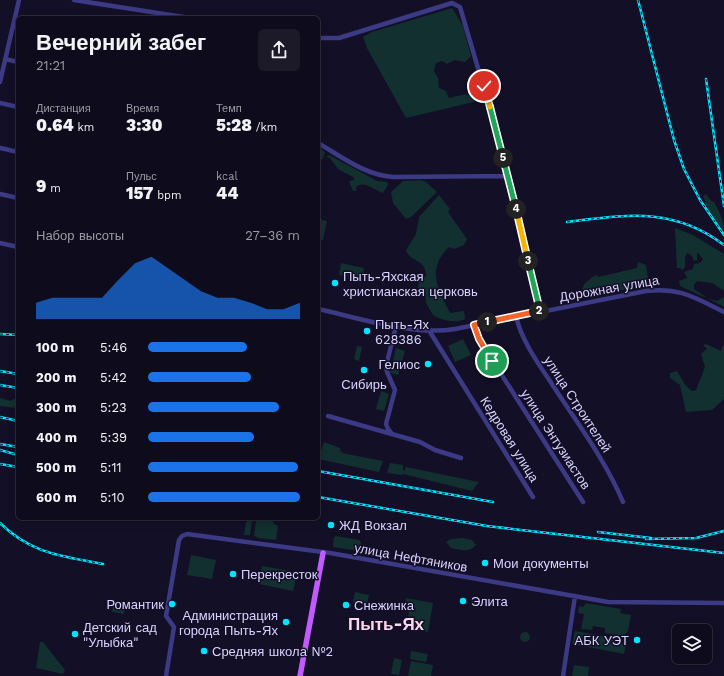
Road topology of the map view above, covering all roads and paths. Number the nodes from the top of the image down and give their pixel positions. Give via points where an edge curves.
1 (19, 0) edge
2 (74, 0) edge
3 (177, 16) edge
4 (320, 38) edge
5 (5, 59) junction
6 (16, 62) edge
7 (0, 82) edge
8 (0, 103) edge
9 (16, 107) edge
10 (320, 144) edge
11 (0, 148) edge
12 (16, 152) edge
13 (508, 176) junction
14 (0, 194) edge
15 (16, 198) edge
16 (0, 243) edge
17 (16, 247) edge
18 (320, 309) edge
19 (540, 311) junction
20 (724, 312) edge
21 (516, 316) junction
22 (474, 325) junction
23 (396, 326) junction
24 (430, 332) junction
25 (328, 416) dead end
26 (392, 434) junction
27 (461, 458) dead end
28 (533, 497) dead end
29 (584, 502) dead end
30 (623, 502) dead end
31 (323, 553) junction
32 (575, 596) junction
33 (724, 603) edge
34 (166, 676) edge
35 (300, 676) edge
36 (563, 676) edge

1 - 5 street
2 - 3 street
4 - 13 street via 339,38 448,4 457,4 462,10
5 - 6 street
5 - 7 street
8 - 9 street
10 - 13 street via 378,175
11 - 12 street
13 - 19 street
14 - 15 street
16 - 17 street
18 - 23 street, Дорожная улица
19 - 20 street, Дорожная улица via 663,289 680,292
19 - 21 street, Дорожная улица
21 - 22 street, Дорожная улица
21 - 30 street, улица Строителей via 533,353 612,478
22 - 24 street, Дорожная улица
22 - 29 street, улица Энтузиастов via 488,355
23 - 24 street, Дорожная улица
23 - 26 street via 386,368 395,390 386,424
24 - 28 street, Кедровая улица
25 - 26 street
26 - 27 street
31 - 32 street, улица Нефтяников
31 - 34 street, улица Нефтяников via 190,533 184,535 179,540 166,616 174,627
31 - 35 main road
32 - 33 street, улица Нефтяников via 621,603
32 - 36 street

